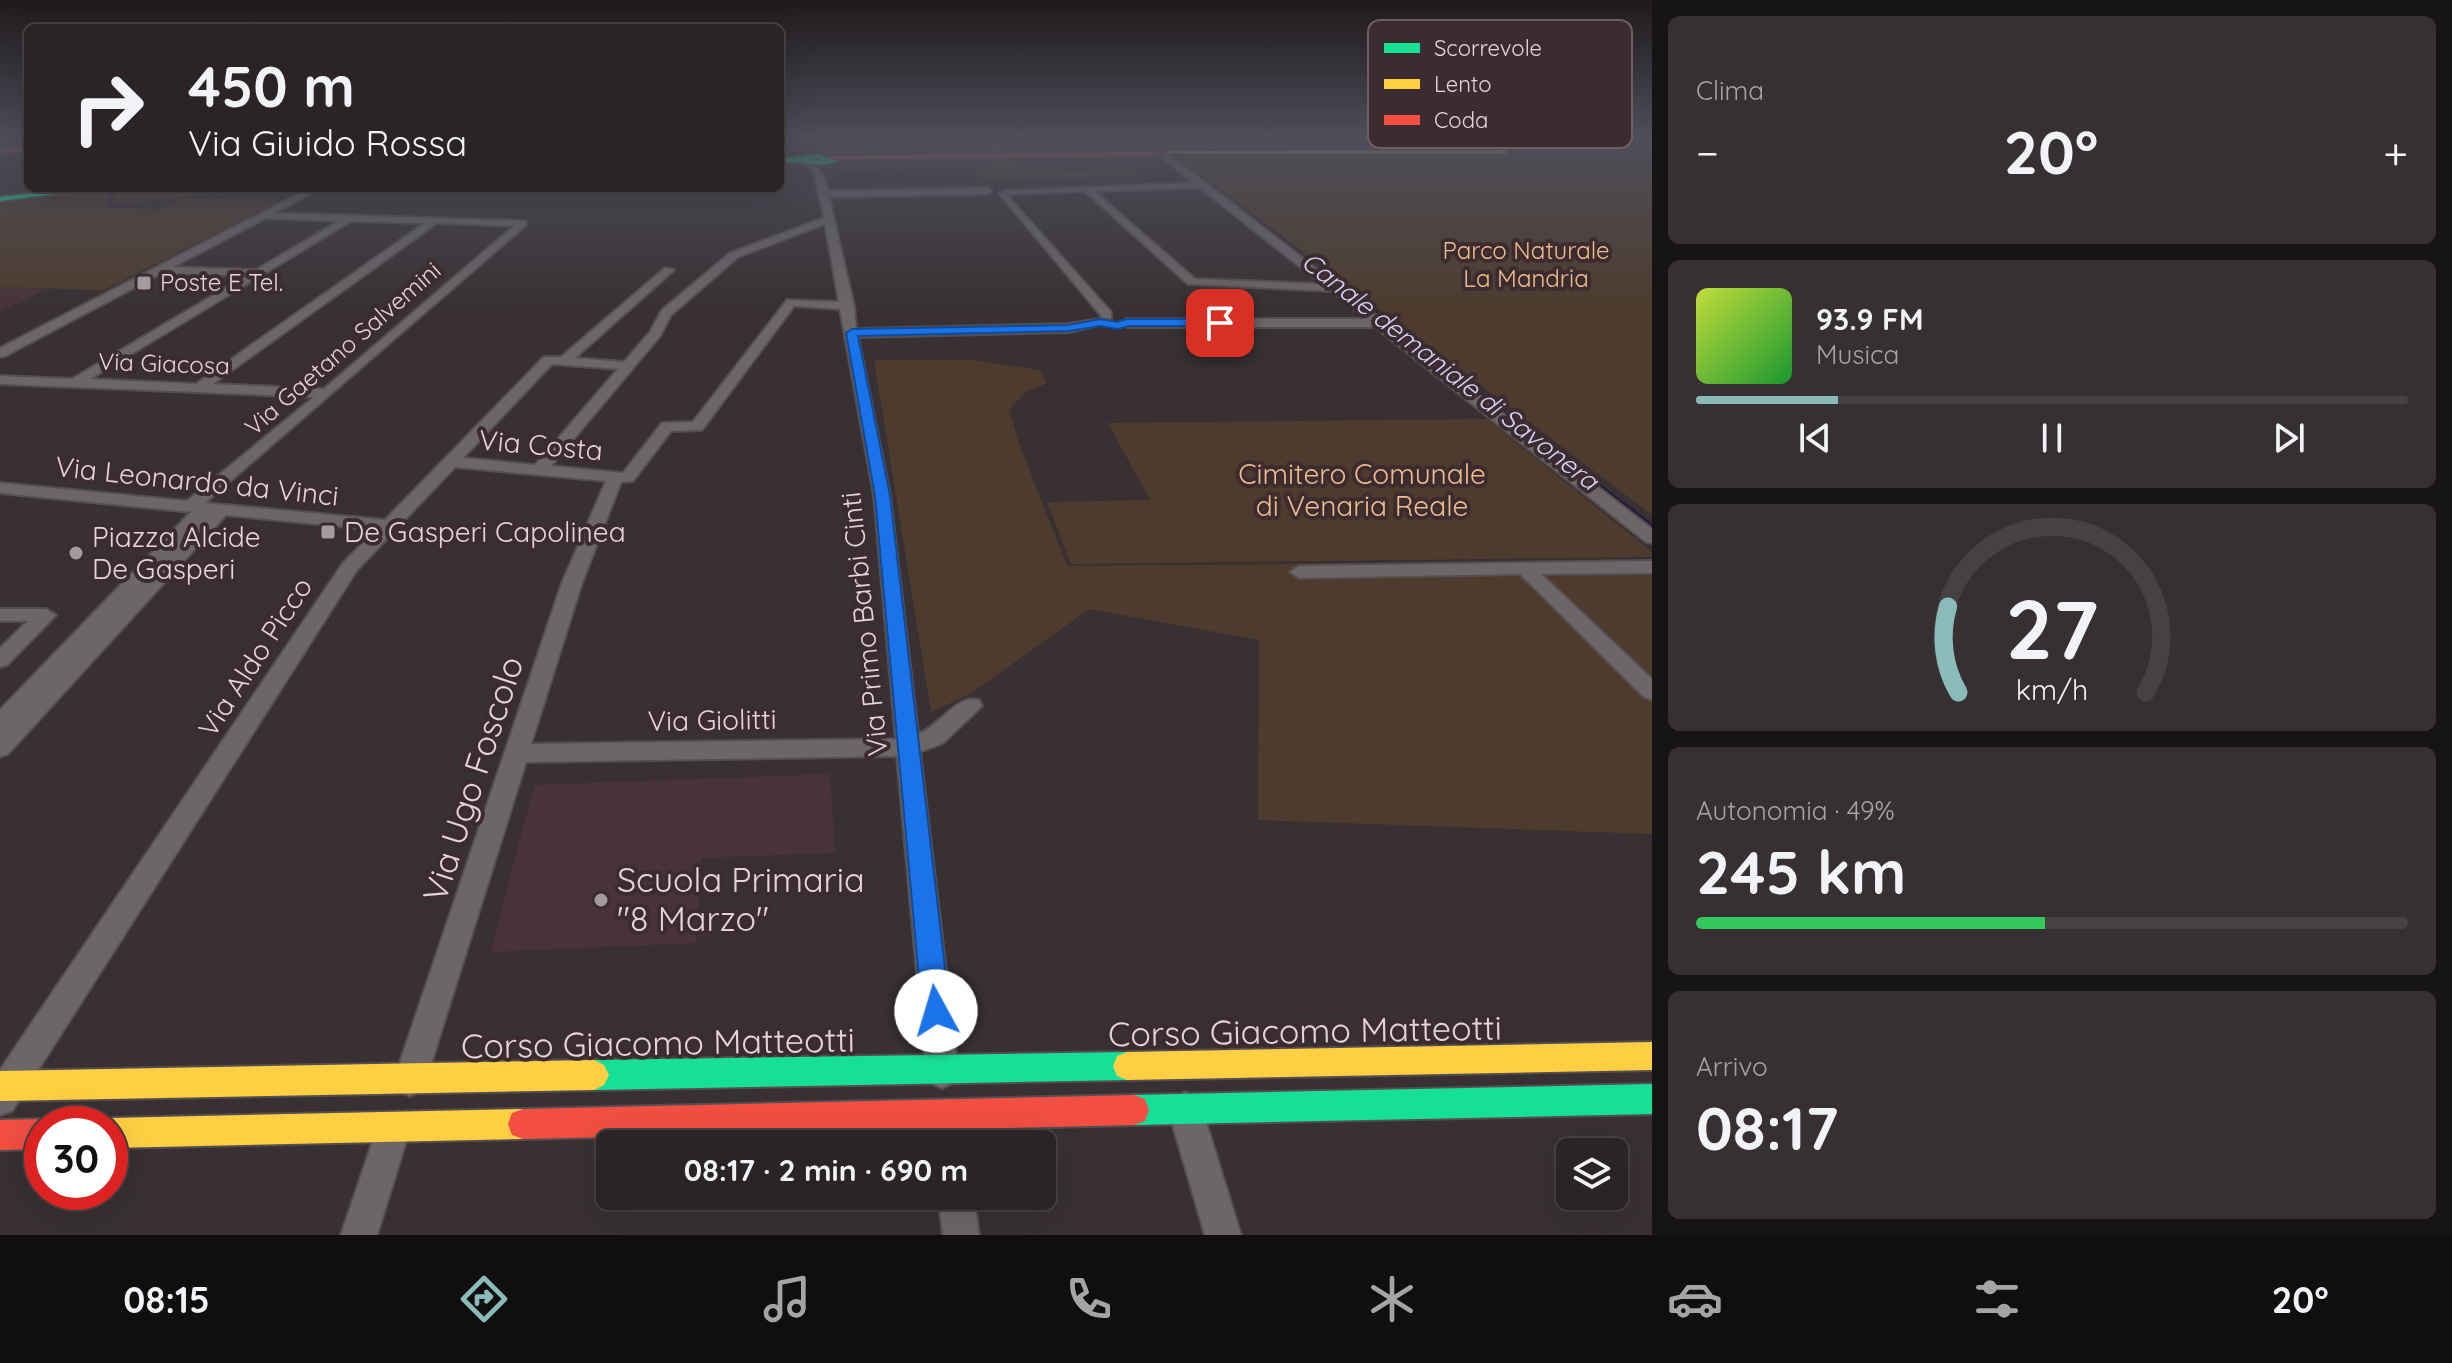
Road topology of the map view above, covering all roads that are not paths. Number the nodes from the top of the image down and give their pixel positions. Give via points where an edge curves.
1 (30, 196) edge
2 (302, 196) edge
3 (824, 196) edge
4 (1007, 196) edge
5 (1095, 196) edge
6 (1216, 196) edge
7 (0, 199) edge
8 (263, 216) junction
9 (350, 218) junction
10 (829, 219) junction
11 (436, 220) junction
12 (803, 228) junction
13 (832, 231) junction
14 (158, 270) junction
15 (669, 270) dead end
16 (259, 273) junction
17 (1334, 288) junction
18 (848, 306) junction
19 (1103, 319) junction
20 (1378, 323) junction
21 (852, 333) junction
22 (0, 353) edge
23 (564, 361) junction
24 (629, 366) junction
25 (0, 380) edge
26 (74, 383) junction
27 (200, 387) junction
28 (327, 393) junction
29 (451, 462) junction
30 (539, 470) junction
31 (621, 478) junction
32 (0, 488) edge
33 (205, 508) junction
34 (389, 526) junction
35 (1652, 538) edge
36 (1652, 567) edge
37 (1525, 569) junction
38 (1299, 572) dead end
39 (0, 615) edge
40 (0, 660) edge
41 (1652, 692) edge
42 (971, 706) dead end
43 (0, 724) edge
44 (908, 747) junction
45 (0, 748) edge
46 (518, 753) junction
47 (1652, 1056) edge
48 (942, 1070) junction
49 (3, 1091) edge
50 (1652, 1099) edge
51 (402, 1103) junction
52 (1185, 1109) junction
53 (949, 1130) edge
54 (128, 1131) edge
55 (24, 1134) edge
56 (0, 1135) edge
57 (958, 1210) edge
58 (359, 1235) edge
59 (961, 1235) edge
60 (1223, 1235) edge

1 - 7 main road
2 - 8 street
3 - 10 street, Via Primo Barbi Cinti
4 - 19 street
5 - 17 street via 1192,282
6 - 17 street
8 - 9 street
8 - 14 street
9 - 11 street
9 - 16 street
10 - 12 street
10 - 13 street, Via Primo Barbi Cinti
11 - 27 street
11 - 28 street, Via Gaetano Salvemini via 523,223
12 - 13 street
12 - 24 street via 734,255 666,313
13 - 18 street, Via Primo Barbi Cinti
14 - 16 street
14 - 22 street
15 - 23 street, Via Aldo Picco
16 - 26 street
17 - 20 street
18 - 21 street, Via Primo Barbi Cinti
18 - 31 street, Via Ugo Foscolo via 791,302 697,427 667,426
19 - 20 street via 1118,326
19 - 21 street via 1069,328
20 - 35 street
21 - 44 street, Via Primo Barbi Cinti via 882,496
23 - 24 street
23 - 29 street, Via Aldo Picco via 549,360
24 - 30 street
25 - 26 street, Via Giacosa
26 - 27 street, Via Giacosa
27 - 28 street, Via Giacosa
28 - 33 street, Via Gaetano Salvemini
29 - 30 street, Via Costa
29 - 34 street, Via Aldo Picco
30 - 31 street, Via Costa
31 - 46 street, Via Ugo Foscolo via 572,583
32 - 33 street, Via Leonardo da Vinci
33 - 34 street, Via Leonardo da Vinci
33 - 43 street
33 - 45 street
34 - 49 street, Via Aldo Picco via 350,567
36 - 37 street
37 - 38 street
37 - 41 street
39 - 40 street via 46,615
42 - 44 street via 935,737
44 - 46 street, Via Giolitti
44 - 48 street, Via Primo Barbi Cinti
46 - 51 street, Via Ugo Foscolo
47 - 48 main road, Corso Giacomo Matteotti
48 - 51 main road, Corso Giacomo Matteotti
48 - 53 street, Via Primo Barbi Cinti
49 - 51 main road, Corso Giacomo Matteotti
50 - 52 main road, Corso Giacomo Matteotti
51 - 53 main road, Corso Giacomo Matteotti
51 - 54 main road, Corso Giacomo Matteotti
51 - 58 street, Via Ugo Foscolo
52 - 53 main road, Corso Giacomo Matteotti
52 - 60 street
55 - 56 main road
57 - 59 street

